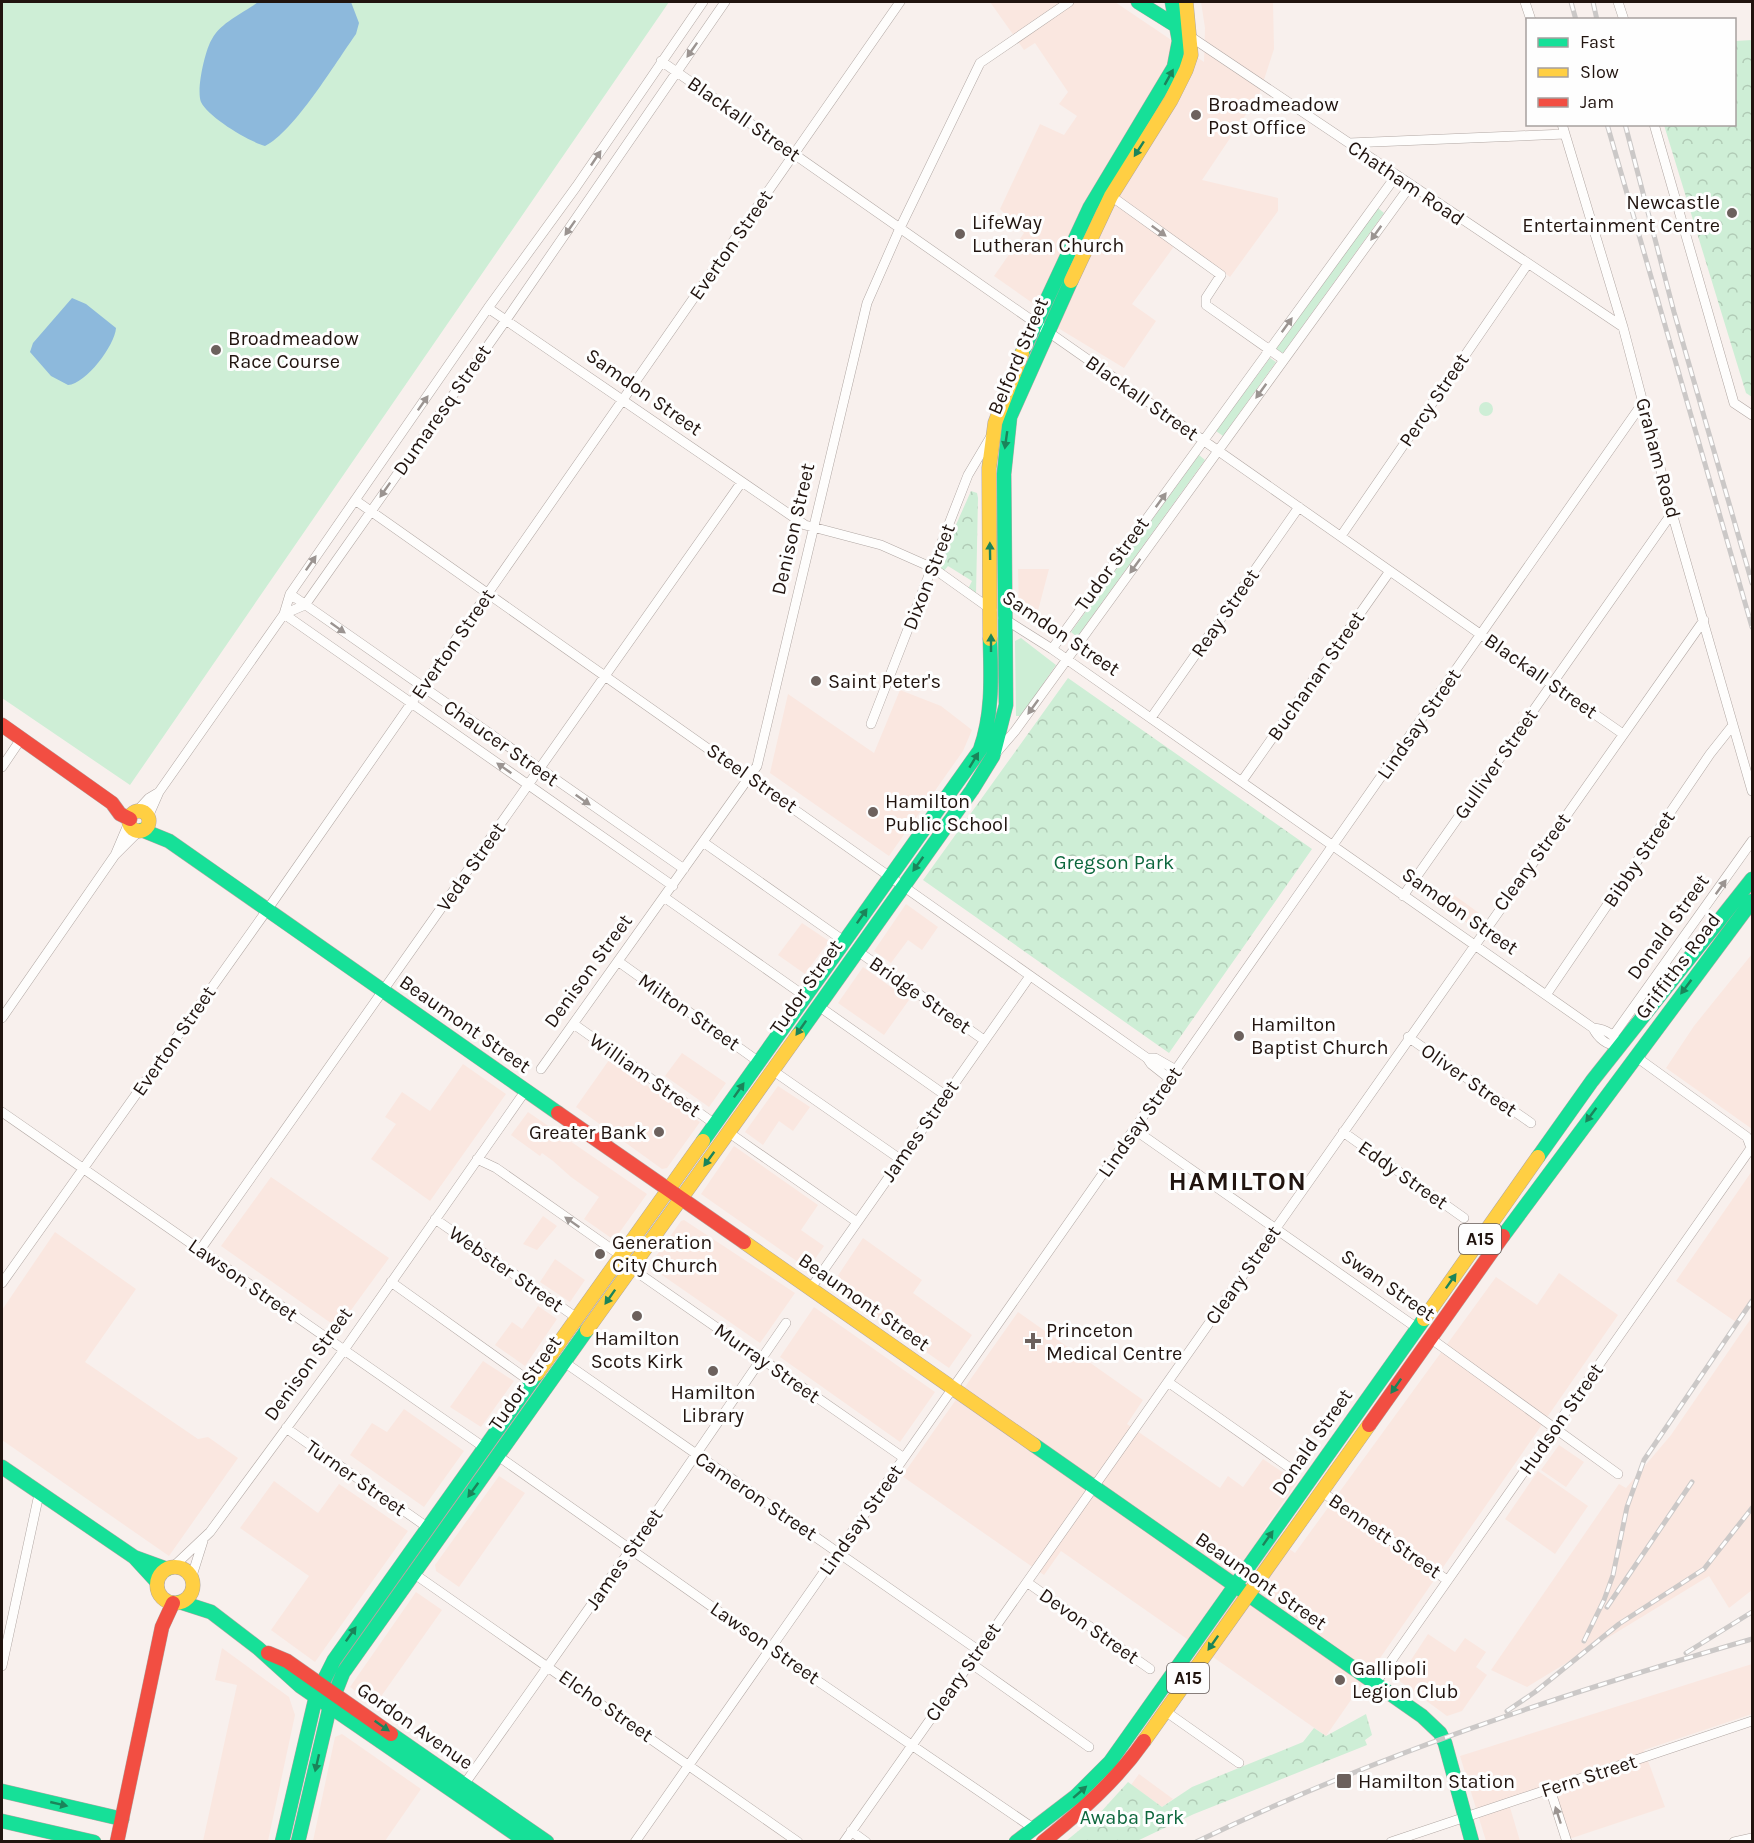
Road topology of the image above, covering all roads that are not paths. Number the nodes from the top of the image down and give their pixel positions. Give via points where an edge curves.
1 (703, 2) edge
2 (725, 2) edge
3 (900, 2) edge
4 (1069, 2) edge
5 (1138, 2) edge
6 (1172, 2) edge
7 (1186, 2) edge
8 (1525, 2) edge
9 (1618, 2) edge
10 (1529, 18) edge
11 (1623, 18) edge
12 (1178, 27) junction
13 (1191, 37) junction
14 (661, 61) junction
15 (676, 72) junction
16 (1655, 126) edge
17 (1564, 129) edge
18 (1349, 143) junction
19 (794, 154) junction
20 (1396, 176) junction
21 (1410, 186) junction
22 (576, 187) junction
23 (1112, 196) junction
24 (592, 197) junction
25 (900, 228) junction
26 (1527, 265) junction
27 (488, 308) junction
28 (506, 320) junction
29 (1036, 323) junction
30 (1623, 327) junction
31 (1048, 332) junction
32 (1269, 350) junction
33 (1284, 360) junction
34 (624, 400) junction
35 (1644, 401) junction
36 (1752, 415) edge
37 (993, 434) junction
38 (1203, 442) junction
39 (1218, 451) junction
40 (741, 483) junction
41 (355, 500) junction
42 (1299, 507) junction
43 (370, 511) junction
44 (1672, 513) junction
45 (813, 528) junction
46 (1341, 536) junction
47 (933, 568) junction
48 (1390, 571) junction
49 (489, 593) junction
50 (290, 594) junction
51 (305, 604) junction
52 (990, 609) junction
53 (284, 614) junction
54 (1006, 620) junction
55 (1704, 620) junction
56 (1482, 635) junction
57 (1052, 649) junction
58 (1067, 660) junction
59 (605, 676) junction
60 (1552, 684) junction
61 (422, 688) junction
62 (412, 704) junction
63 (989, 718) joint
64 (1151, 718) junction
65 (871, 724) dead end
66 (1733, 724) junction
67 (2, 725) edge
68 (1623, 734) junction
69 (21, 739) junction
70 (993, 756) junction
71 (2, 766) edge
72 (539, 770) junction
73 (750, 776) junction
74 (1242, 781) junction
75 (529, 786) junction
76 (1752, 791) edge
77 (139, 820) junction
78 (1752, 841) edge
79 (703, 842) junction
80 (1333, 847) junction
81 (115, 855) junction
82 (684, 869) junction
83 (890, 876) junction
84 (1752, 879) edge
85 (903, 885) junction
86 (673, 886) junction
87 (1403, 896) junction
88 (664, 897) junction
89 (1752, 901) edge
90 (267, 910) junction
91 (844, 941) junction
92 (1473, 944) junction
93 (856, 950) junction
94 (619, 962) junction
95 (1030, 975) junction
96 (384, 992) junction
97 (1546, 994) junction
98 (811, 1001) junction
99 (2, 1018) edge
100 (575, 1025) junction
101 (1408, 1037) junction
102 (984, 1040) junction
103 (1616, 1041) junction
104 (1635, 1056) junction
105 (1147, 1058) junction
106 (759, 1062) junction
107 (541, 1069) dead end
108 (772, 1070) junction
109 (1176, 1070) junction
110 (1170, 1078) junction
111 (526, 1090) junction
112 (945, 1095) junction
113 (2, 1112) edge
114 (1531, 1123) dead end
115 (715, 1124) junction
116 (1135, 1130) junction
117 (728, 1132) junction
118 (1343, 1132) junction
119 (1748, 1154) joint
120 (477, 1159) junction
121 (900, 1160) junction
122 (83, 1169) junction
123 (674, 1193) junction
124 (1464, 1218) dead end
125 (435, 1219) junction
126 (857, 1222) junction
127 (1274, 1229) junction
128 (200, 1250) junction
129 (620, 1256) junction
130 (631, 1268) junction
131 (391, 1282) junction
132 (2, 1283) edge
133 (811, 1288) junction
134 (577, 1318) junction
135 (786, 1323) dead end
136 (1417, 1328) junction
137 (1430, 1338) junction
138 (344, 1350) junction
139 (762, 1359) junction
140 (564, 1362) junction
141 (531, 1382) junction
142 (1168, 1382) junction
143 (953, 1389) junction
144 (286, 1428) junction
145 (1555, 1428) junction
146 (485, 1448) junction
147 (696, 1454) junction
148 (498, 1456) junction
149 (904, 1458) junction
150 (2, 1467) edge
151 (1290, 1468) dead end
152 (1618, 1474) dead end
153 (1094, 1488) junction
154 (1322, 1492) junction
155 (39, 1494) junction
156 (427, 1527) junction
157 (203, 1541) junction
158 (631, 1549) junction
159 (838, 1552) junction
160 (134, 1557) junction
161 (170, 1568) junction
162 (413, 1574) junction
163 (1447, 1580) junction
164 (157, 1582) junction
165 (1028, 1583) junction
166 (191, 1585) junction
167 (1234, 1586) junction
168 (1247, 1595) junction
169 (171, 1600) junction
170 (211, 1612) junction
171 (771, 1648) junction
172 (978, 1650) junction
173 (969, 1662) junction
174 (2, 1666) edge
175 (549, 1666) junction
176 (1150, 1669) dead end
177 (1375, 1684) junction
178 (318, 1690) junction
179 (332, 1699) junction
180 (1165, 1711) junction
181 (1752, 1721) edge
182 (911, 1746) junction
183 (1089, 1747) dead end
184 (1239, 1763) dead end
185 (689, 1765) junction
186 (461, 1789) junction
187 (1550, 1789) junction
188 (2, 1791) edge
189 (1464, 1816) junction
190 (122, 1819) junction
191 (2, 1821) edge
192 (1033, 1828) junction
193 (851, 1831) junction
194 (1752, 1838) edge
195 (1045, 1840) edge
196 (94, 1842) edge
197 (117, 1842) edge
198 (282, 1842) edge
199 (298, 1842) edge
200 (527, 1842) edge
201 (547, 1842) edge
202 (635, 1842) edge
203 (798, 1842) edge
204 (844, 1842) edge
205 (866, 1842) edge
206 (1016, 1842) edge
207 (1391, 1842) edge
208 (1472, 1842) edge
209 (1567, 1842) edge
210 (1734, 1842) edge

1 - 14 street, Dumaresq Street
2 -> 15 street, Dumaresq Street
3 - 19 street, Everton Street
4 - 25 street, Denison Street via 981,63
5 - 12 main road
6 - 12 main road, Belford Street
7 - 13 main road, Belford Street
8 - 10 street
9 - 11 street
29 -> 12 main road, Belford Street via 1104,180 1174,67
13 - 18 street, Chatham Road
13 -> 23 main road, Belford Street via 1191,55 1179,88
14 - 15 street, Blackall Street
22 -> 14 street, Dumaresq Street
15 - 19 street, Blackall Street
15 - 24 street, Dumaresq Street
16 - 36 street via 1734,403
17 - 18 street
17 - 30 street, Graham Road
18 - 20 street, Chatham Road
19 - 25 street, Blackall Street
19 - 34 street, Everton Street
20 - 21 street, Chatham Road
32 -> 20 street, Tudor Street
21 - 26 street, Chatham Road
21 -> 33 street, Tudor Street
22 - 24 street
22 - 27 street, Dumaresq Street
23 - 31 main road, Belford Street
23 -> 32 street via 1221,275 1206,298 1206,305
24 -> 28 street, Dumaresq Street
25 - 29 street, Blackall Street
25 - 45 street, Denison Street via 867,303
26 - 30 street, Chatham Road
26 - 46 street, Percy Street
27 - 28 street, Samdon Street
41 -> 27 street, Dumaresq Street
28 - 34 street, Samdon Street
28 -> 43 street, Dumaresq Street
29 - 31 street, Blackall Street
29 - 37 main road, Belford Street via 1006,390
30 - 35 street, Graham Road
31 - 38 street, Blackall Street
31 -> 54 main road, Belford Street via 1014,404 1006,438
32 - 33 street
32 - 38 street, Tudor Street
33 -> 39 street, Tudor Street
34 - 40 street, Samdon Street
34 - 49 street, Everton Street
35 - 44 street, Graham Road
35 - 56 street, Lindsay Street
37 - 47 street, Dixon Street via 968,475
52 -> 37 main road, Belford Street via 989,468
38 - 39 street, Blackall Street
57 -> 38 street, Tudor Street
39 - 42 street, Blackall Street
39 -> 58 street, Tudor Street
40 - 45 street, Samdon Street
40 - 59 street, Veda Street
41 - 43 street, Steel Street
50 -> 41 street, Dumaresq Street
42 - 46 street, Blackall Street
42 - 64 street, Reay Street
43 - 49 street, Steel Street
43 - 51 street, Dumaresq Street
44 - 55 street, Graham Road
44 - 60 street, Gulliver Street
45 - 47 street, Samdon Street via 881,545
45 - 73 street, Denison Street via 757,766
46 - 48 street, Blackall Street
47 - 52 street, Samdon Street
47 - 65 street, Dixon Street
48 - 56 street, Blackall Street
48 - 74 street, Buchanan Street
49 - 59 street, Steel Street
49 - 61 street, Everton Street
50 - 51 street, Chaucer Street
50 - 53 street, Dumaresq Street
51 - 53 street, Dumaresq Street
51 -> 61 street, Chaucer Street
52 - 54 street, Samdon Street
63 -> 52 main road, Belford Street
53 - 62 street, Chaucer Street
53 - 77 street, Dumaresq Street via 159,792 149,798
54 - 57 street, Samdon Street
54 - 70 main road, Belford Street via 1006,705
55 - 66 street, Graham Road
55 - 68 street, Cleary Street
56 - 60 street, Blackall Street
56 - 80 street, Lindsay Street
57 - 58 street, Samdon Street
58 - 64 street, Samdon Street
58 -> 70 street, Tudor Street
59 - 72 street, Veda Street
59 - 73 street, Steel Street
60 - 68 street, Blackall Street
60 - 87 street, Gulliver Street
61 - 62 street, Everton Street
61 - 72 street, Chaucer Street
75 -> 62 street, Chaucer Street
62 - 90 street, Everton Street
83 -> 63 main road, Tudor Street via 975,759
64 - 74 street, Samdon Street
66 - 76 street, Graham Road
66 - 97 street, Bibby Street
67 - 69 main road, Beaumont Street
68 - 92 street, Cleary Street
69 - 71 street
69 - 77 main road, Beaumont Street
70 -> 85 main road, Tudor Street
72 - 75 street, Veda Street
72 -> 82 street, Chaucer Street
73 - 79 street, Denison Street
73 - 83 street, Steel Street
74 - 80 street, Samdon Street
75 - 86 street, Chaucer Street
75 - 96 street, Veda Street
77 - 81 street, Dumaresq Street
77 - 81 street, Dumaresq Street
77 - 90 main road, Beaumont Street
103 -> 78 street, Donald Street
79 - 82 street, Denison Street
79 - 91 street
80 - 87 street, Samdon Street
80 - 109 street, Lindsay Street
81 - 99 street, Dumaresq Street
82 - 86 street, Denison Street
83 - 85 street, Steel Street
91 -> 83 main road, Tudor Street
84 - 103 main road, Griffiths Road / A15
85 - 93 main road, Tudor Street
85 - 95 street, Steel Street
86 - 88 street, Denison Street
87 - 92 street, Samdon Street
88 - 94 street, Denison Street
88 - 98 street
89 -> 104 main road, Griffiths Road / A15
90 - 96 main road, Beaumont Street
90 - 122 street, Everton Street
91 - 98 main road, Tudor Street
92 - 97 street, Samdon Street
92 - 101 street, Cleary Street
93 - 98 main road, Tudor Street
93 - 102 street, Bridge Street
94 - 100 street, Denison Street
94 - 106 street, Milton Street
95 - 102 street, James Street
95 - 105 street, Steel Street
96 - 111 main road, Beaumont Street
96 - 128 street, Veda Street
97 - 103 street, Samdon Street via 1611,1046
98 - 106 main road, Tudor Street
98 -> 108 main road, Tudor Street
98 - 112 street
100 - 107 street, Denison Street
100 - 115 street, William Street
101 - 114 street, Oliver Street
101 - 118 street, Cleary Street
102 - 112 street, James Street
103 - 104 main road, Samdon Street
136 -> 103 main road, Donald Street / A15
104 - 119 street, Samdon Street via 1748,1137
104 -> 137 main road, Donald Street / A15
105 - 109 street, Steel Street via 1155,1058
105 - 110 street, Steel Street
115 -> 106 main road, Tudor Street
108 - 117 main road, Tudor Street
108 - 121 street
109 - 110 street, Lindsay Street
110 - 116 street, Lindsay Street
111 - 120 street, Denison Street
111 - 123 main road, Beaumont Street
112 - 121 street, James Street
113 - 122 street, Lawson Street
115 - 123 main road, Tudor Street
116 - 127 street, Swan Street
116 - 143 street, Lindsay Street
117 -> 123 main road, Tudor Street
117 - 126 street
118 - 124 street, Eddy Street
118 - 127 street, Cleary Street
119 - 145 street, Hudson Street
120 - 125 street, Denison Street
129 -> 120 street via 496,1168
121 - 126 street, James Street
122 - 128 street, Lawson Street
122 - 132 street, Everton Street
123 - 129 main road, Tudor Street
123 - 130 main road, Tudor Street
123 - 133 main road, Beaumont Street
125 - 131 street, Denison Street
125 - 134 street, Webster Street
126 - 133 street, James Street
127 - 136 street, Swan Street
127 - 142 street, Cleary Street
128 - 138 street, Lawson Street
129 - 134 main road, Tudor Street
130 - 139 street, Murray Street
130 -> 140 main road, Tudor Street
131 - 138 street, Denison Street
131 - 141 street
133 - 143 main road, Beaumont Street
134 - 141 main road, Tudor Street
135 - 139 street, James Street
136 - 137 main road, Swan Street
167 -> 136 main road, Donald Street / A15
137 - 145 street, Swan Street
137 -> 154 main road, Donald Street / A15
138 - 144 street, Denison Street
138 - 146 street, Lawson Street
139 - 147 street, James Street
139 - 149 street, Murray Street
140 - 147 street, Cameron Street
140 - 148 main road, Tudor Street
141 - 146 main road, Tudor Street
142 - 151 street
142 - 153 street, Cleary Street
143 - 149 street, Lindsay Street
143 - 153 main road, Beaumont Street
144 - 156 street, Turner Street
144 - 157 street, Denison Street
145 - 152 street, Swan Street
145 - 163 street, Hudson Street
146 - 156 main road, Tudor Street
147 - 158 street, James Street
147 - 159 street, Cameron Street
148 - 158 street, Lawson Street
148 -> 162 main road, Tudor Street
149 - 159 street, Lindsay Street
150 - 155 main road
153 - 165 street, Cleary Street
153 - 167 main road, Beaumont Street
154 - 163 street, Bennett Street
154 - 168 main road, Donald Street / A15
155 - 160 main road
155 - 174 street
178 -> 156 main road, Tudor Street via 334,1660
157 - 161 street, Denison Street
157 - 166 street, Denison Street
158 - 171 street, Lawson Street
158 - 175 street, James Street
159 - 171 street, Lindsay Street
159 - 172 street, Cameron Street
160 - 161 main road
160 - 164 main road
161 - 164 main road
161 - 166 main road, Gordon Avenue via 185,1571
162 - 175 street, Elcho Street
162 - 179 main road, Tudor Street via 343,1673
163 - 177 street, Hudson Street
164 - 169 main road
165 - 172 street, Cleary Street
165 - 176 street, Devon Street
166 - 169 main road
166 - 170 main road, Gordon Avenue
167 - 168 main road, Beaumont Street
192 -> 167 main road, Donald Street / A15 via 1076,1796 1110,1762
168 - 177 main road, Beaumont Street
168 -> 180 main road, Donald Street / A15
169 - 170 main road, Gordon Avenue
169 - 190 main road
170 - 178 main road, Gordon Avenue via 258,1648 287,1661
171 - 182 street, Lawson Street
171 - 185 street, Lindsay Street
172 - 173 street, Cleary Street
173 - 182 street, Cleary Street
173 - 183 street
175 - 185 street, Elcho Street
175 - 186 street, James Street
177 - 189 main road, Beaumont Street via 1440,1733
178 - 179 main road, Gordon Avenue
178 - 198 main road, Tudor Street
179 - 186 main road, Gordon Avenue
179 -> 199 main road, Tudor Street
180 - 184 street
180 - 195 main road, Donald Street / A15 via 1106,1789
181 - 187 street, Fern Street
182 - 192 street, Lawson Street
182 - 193 street, Cleary Street
185 - 202 street, Lindsay Street
185 - 203 street, Elcho Street
186 - 200 main road, Gordon Avenue
186 - 201 main road, Gordon Avenue
187 - 189 street, Fern Street
209 -> 187 street
188 -> 190 main road
189 - 207 street, Fern Street
189 - 208 main road, Beaumont Street
190 - 197 main road
191 - 196 main road
192 - 195 main road
192 - 206 main road, Donald Street / A15
193 - 204 street, Cleary Street
193 - 205 street
194 - 210 street

